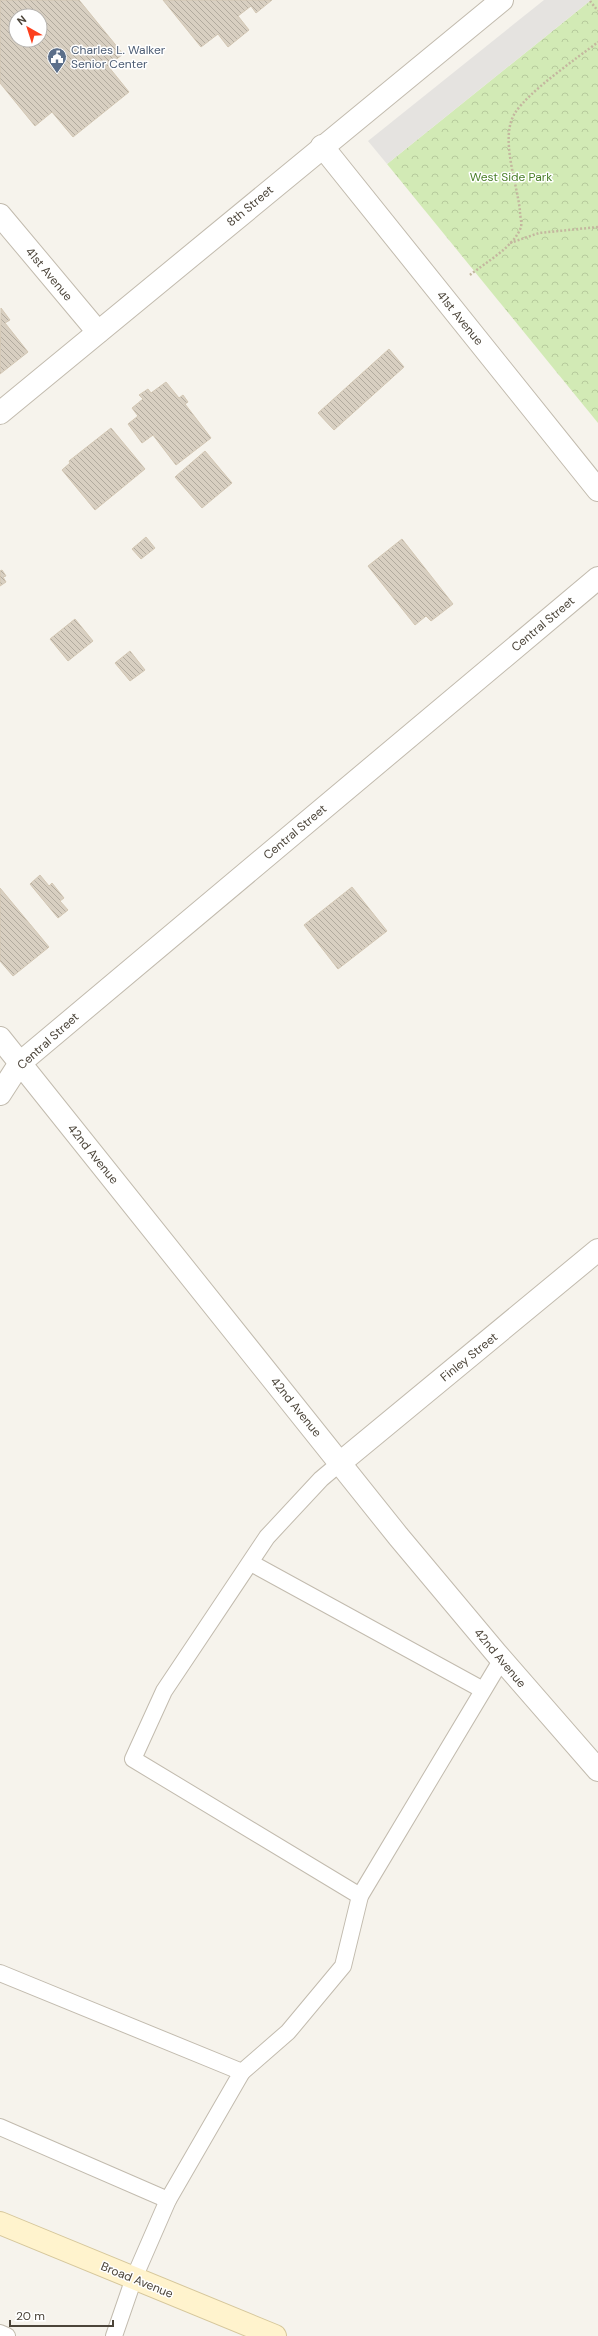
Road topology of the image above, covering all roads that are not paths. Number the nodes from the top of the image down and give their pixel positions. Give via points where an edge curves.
1 (489, 4) edge
2 (322, 146) junction
3 (0, 215) edge
4 (98, 332) junction
5 (0, 413) edge
6 (598, 490) edge
7 (598, 578) edge
8 (0, 1038) edge
9 (20, 1063) junction
10 (0, 1094) edge
11 (598, 1250) edge
12 (340, 1463) junction
13 (251, 1563) junction
14 (502, 1659) junction
15 (483, 1690) junction
16 (598, 1770) edge
17 (360, 1896) junction
18 (0, 1973) edge
19 (242, 2072) junction
20 (0, 2127) edge
21 (168, 2200) junction
22 (0, 2223) edge
23 (134, 2278) junction
24 (0, 2333) edge
25 (7, 2336) edge
26 (114, 2336) edge
27 (275, 2336) edge

1 - 2 street, 8th Street
2 - 4 street, 8th Street
2 - 6 street, 41st Avenue
3 - 4 street, 41st Avenue
4 - 5 street, 8th Street
7 - 9 street, Central Street
8 - 9 street, 42nd Avenue
9 - 10 street, Central Street
9 - 12 street, 42nd Avenue
11 - 12 street, Finley Street
12 - 13 lane via 320,1480 267,1537
12 - 14 street, 42nd Avenue
13 - 15 lane
13 - 17 lane via 164,1691 132,1759
14 - 15 lane
14 - 16 street, 42nd Avenue
15 - 17 lane
17 - 19 lane via 343,1966 288,2032
18 - 19 lane
19 - 21 lane
20 - 21 lane
21 - 23 lane
22 - 23 main road, Broad Avenue
23 - 26 lane
23 - 27 main road, Broad Avenue
24 - 25 lane

